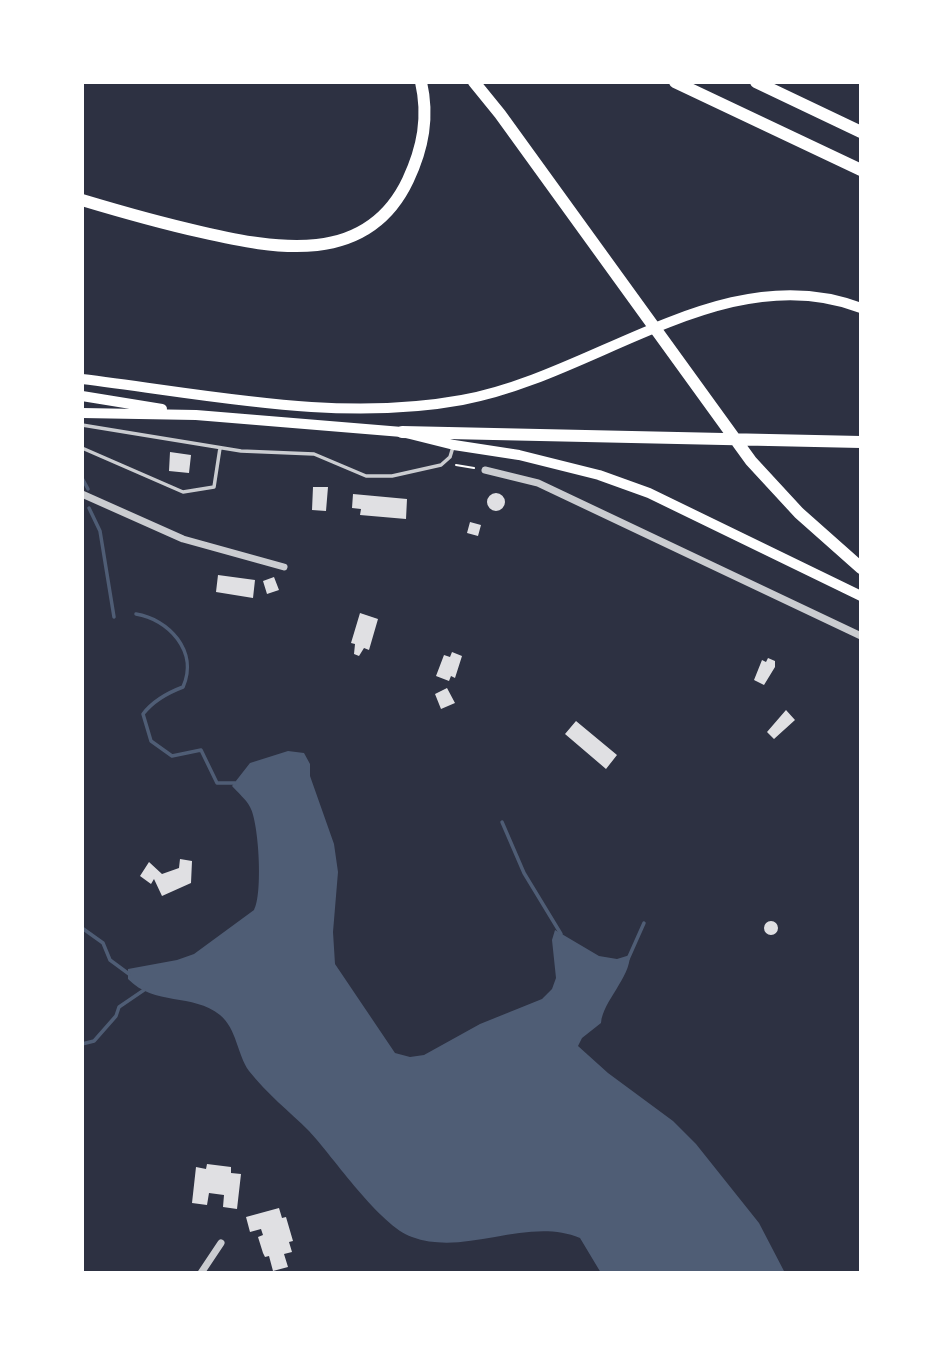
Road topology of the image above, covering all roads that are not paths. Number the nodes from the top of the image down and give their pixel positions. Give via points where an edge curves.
1 (421, 82) edge
2 (474, 82) edge
3 (674, 82) edge
4 (756, 82) edge
5 (776, 82) edge
6 (860, 132) edge
7 (861, 170) edge
8 (82, 200) edge
9 (861, 307) edge
10 (82, 377) edge
11 (82, 396) edge
12 (82, 413) edge
13 (196, 415) junction
14 (82, 425) edge
15 (402, 432) junction
16 (861, 442) edge
17 (454, 445) junction
18 (82, 448) edge
19 (220, 448) junction
20 (485, 470) road end
21 (82, 494) edge
22 (284, 567) dead end
23 (861, 568) edge
24 (861, 596) edge
25 (861, 636) edge
26 (221, 1243) dead end
27 (201, 1273) edge

1 - 8 highway via 422,143 405,187 373,222 333,242 297,248 250,243
2 - 23 highway via 751,461 799,513
3 - 7 highway
4 - 6 highway
5 - 6 highway
9 - 10 main road via 793,293 722,302 511,387 464,400 403,408 292,404
11 - 13 main road
12 - 13 main road
13 - 15 main road
14 - 19 lane
15 - 16 highway
15 - 17 main road
17 - 19 lane via 444,463 392,476 366,476 314,454
17 - 24 main road via 519,455 649,493
18 - 19 lane via 183,492 214,487
20 - 25 street via 538,483
21 - 22 street via 192,542
26 - 27 street

